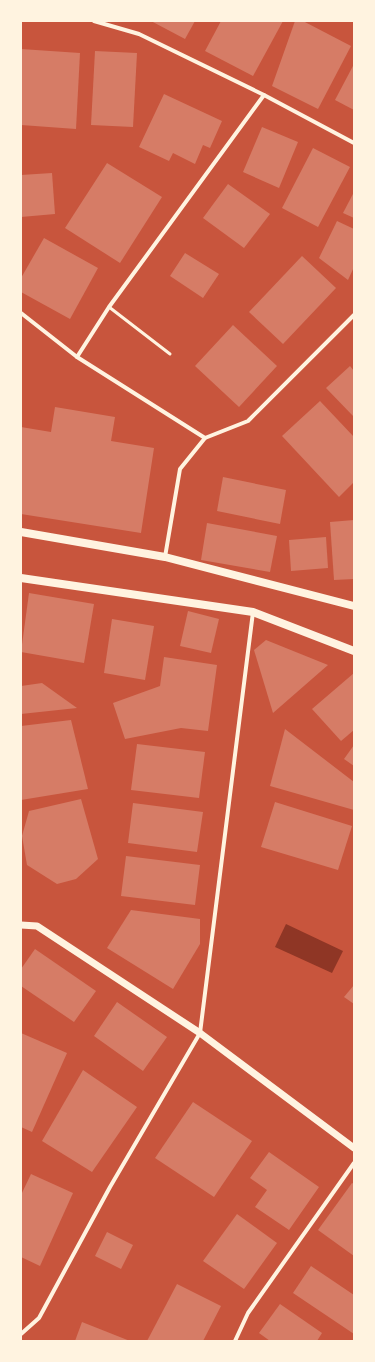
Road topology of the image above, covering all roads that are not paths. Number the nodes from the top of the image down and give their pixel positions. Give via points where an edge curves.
1 (94, 21) edge
2 (264, 95) junction
3 (354, 143) edge
4 (109, 308) junction
5 (21, 313) edge
6 (354, 315) edge
7 (170, 354) dead end
8 (77, 356) junction
9 (205, 438) junction
10 (21, 532) edge
11 (166, 557) junction
12 (21, 578) edge
13 (354, 606) edge
14 (253, 612) junction
15 (354, 651) edge
16 (21, 925) edge
17 (200, 1033) junction
18 (354, 1148) edge
19 (354, 1163) edge
20 (21, 1334) edge
21 (235, 1341) edge

1 - 2 street via 139,34
2 - 3 street
2 - 4 street
4 - 7 lane
4 - 8 street
5 - 8 street
6 - 9 street via 248,421
8 - 9 street
9 - 11 street via 180,469
10 - 11 main road
11 - 13 main road
12 - 14 main road
14 - 15 main road
14 - 17 street
16 - 17 street via 37,926
17 - 18 street
17 - 20 street via 110,1187 39,1318
19 - 21 street via 248,1313

